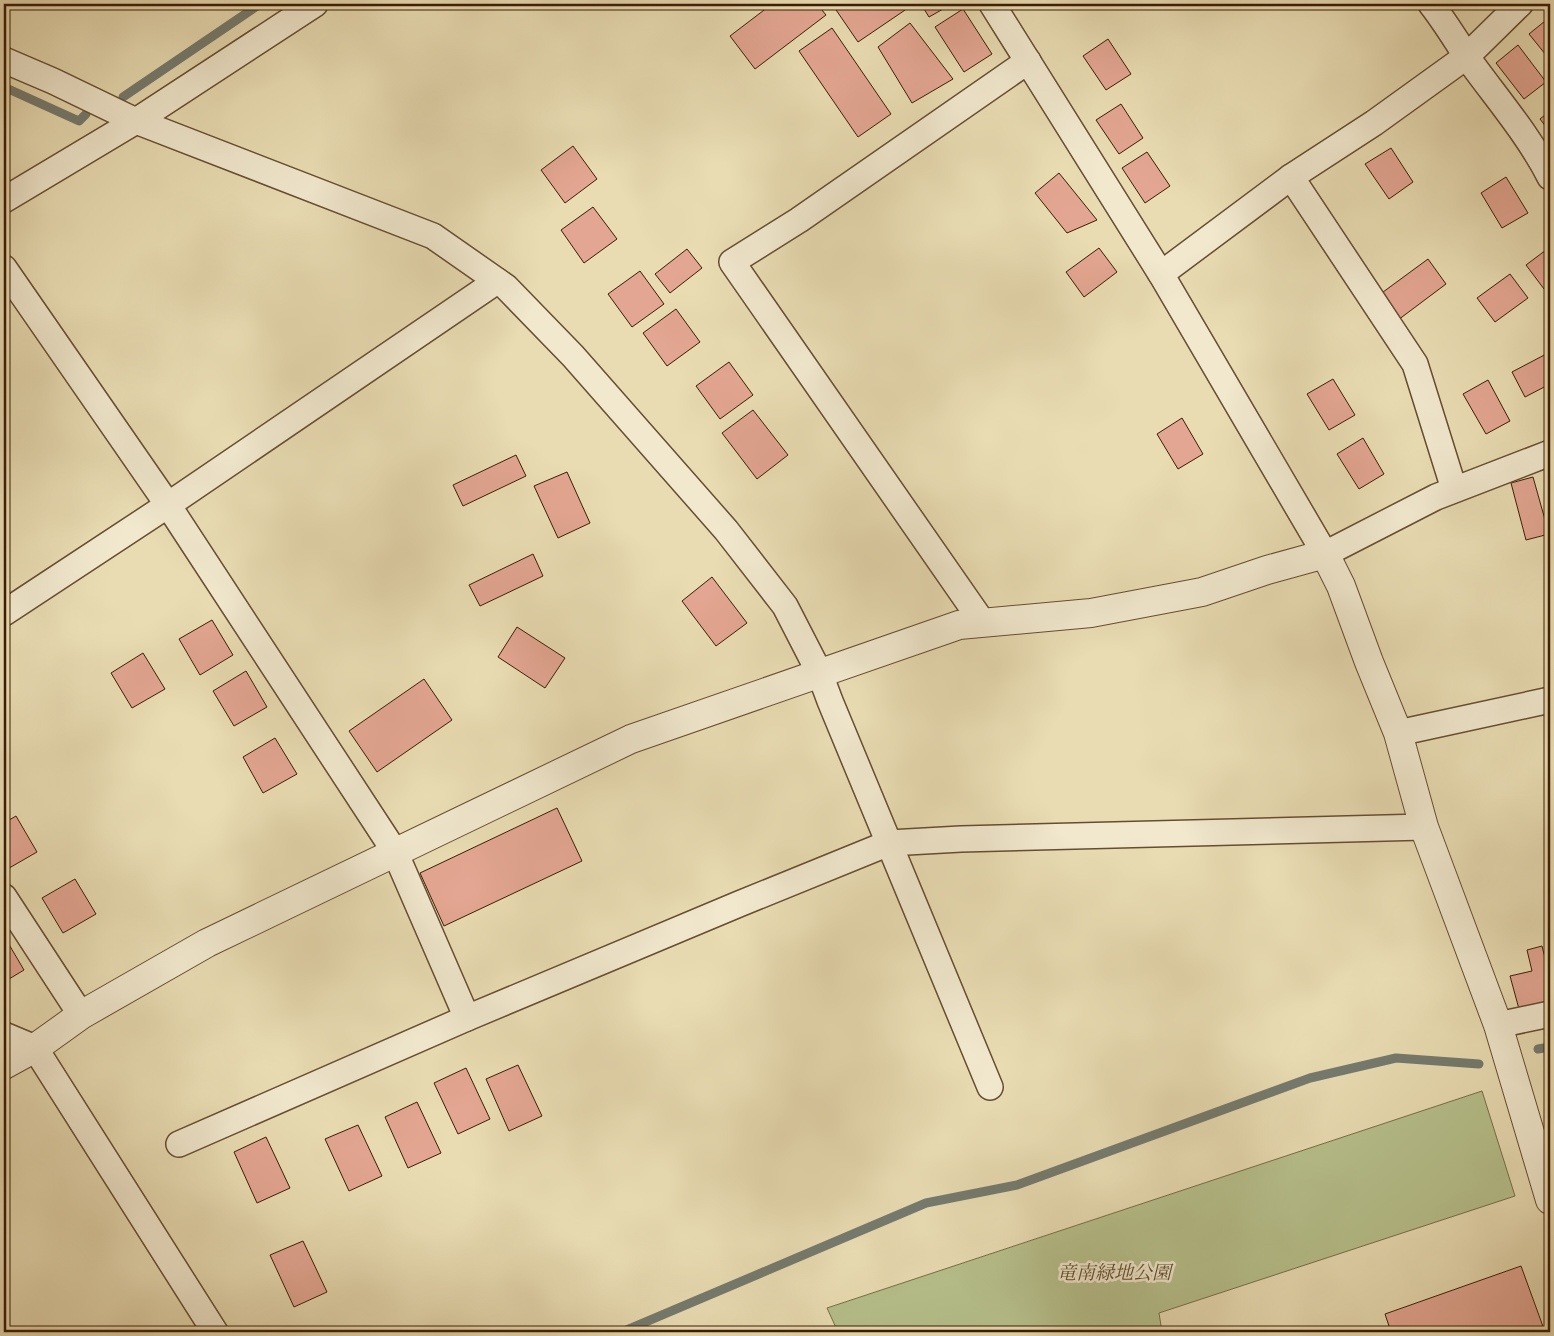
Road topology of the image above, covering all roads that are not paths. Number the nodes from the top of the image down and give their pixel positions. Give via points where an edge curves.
1 (315, 4) edge
2 (992, 4) edge
3 (1431, 4) edge
4 (1520, 4) edge
5 (1466, 56) junction
6 (4, 60) edge
7 (1028, 61) junction
8 (136, 121) junction
9 (1550, 177) edge
10 (1291, 178) junction
11 (4, 200) edge
12 (4, 268) edge
13 (1161, 274) junction
14 (497, 281) junction
15 (1550, 453) edge
16 (1454, 489) junction
17 (168, 505) junction
18 (1326, 554) junction
19 (4, 613) edge
20 (983, 623) junction
21 (820, 674) junction
22 (1550, 700) edge
23 (1398, 733) junction
24 (1424, 827) junction
25 (889, 843) junction
26 (395, 852) junction
27 (4, 897) edge
28 (1550, 1014) edge
29 (81, 1015) junction
30 (467, 1018) junction
31 (1498, 1025) junction
32 (4, 1035) edge
33 (35, 1048) junction
34 (4, 1065) edge
35 (990, 1087) dead end
36 (179, 1144) dead end
37 (1550, 1200) edge
38 (215, 1332) edge

1 - 8 street
2 - 7 street
3 - 5 street
4 - 5 street
5 - 9 street via 1537,152
5 - 10 street
6 - 8 street
7 - 13 street
7 - 20 street via 799,220 732,262
8 - 11 street
8 - 14 street via 434,236
10 - 13 street
10 - 16 street via 1415,364
12 - 17 street
13 - 18 street
14 - 17 street
14 - 21 street via 573,356 726,530 785,606
15 - 16 street
16 - 18 street
17 - 19 street
17 - 26 street
18 - 20 street via 1202,592 1091,613
18 - 23 street
20 - 21 street via 959,625
21 - 25 street
21 - 26 street via 631,739
22 - 23 street
23 - 24 street
24 - 25 street
24 - 31 street
25 - 30 street
25 - 35 street
26 - 29 street via 207,944
26 - 30 street
27 - 29 street
28 - 31 street
29 - 33 street
30 - 36 street
31 - 37 street
32 - 33 street
33 - 34 street
33 - 38 street

